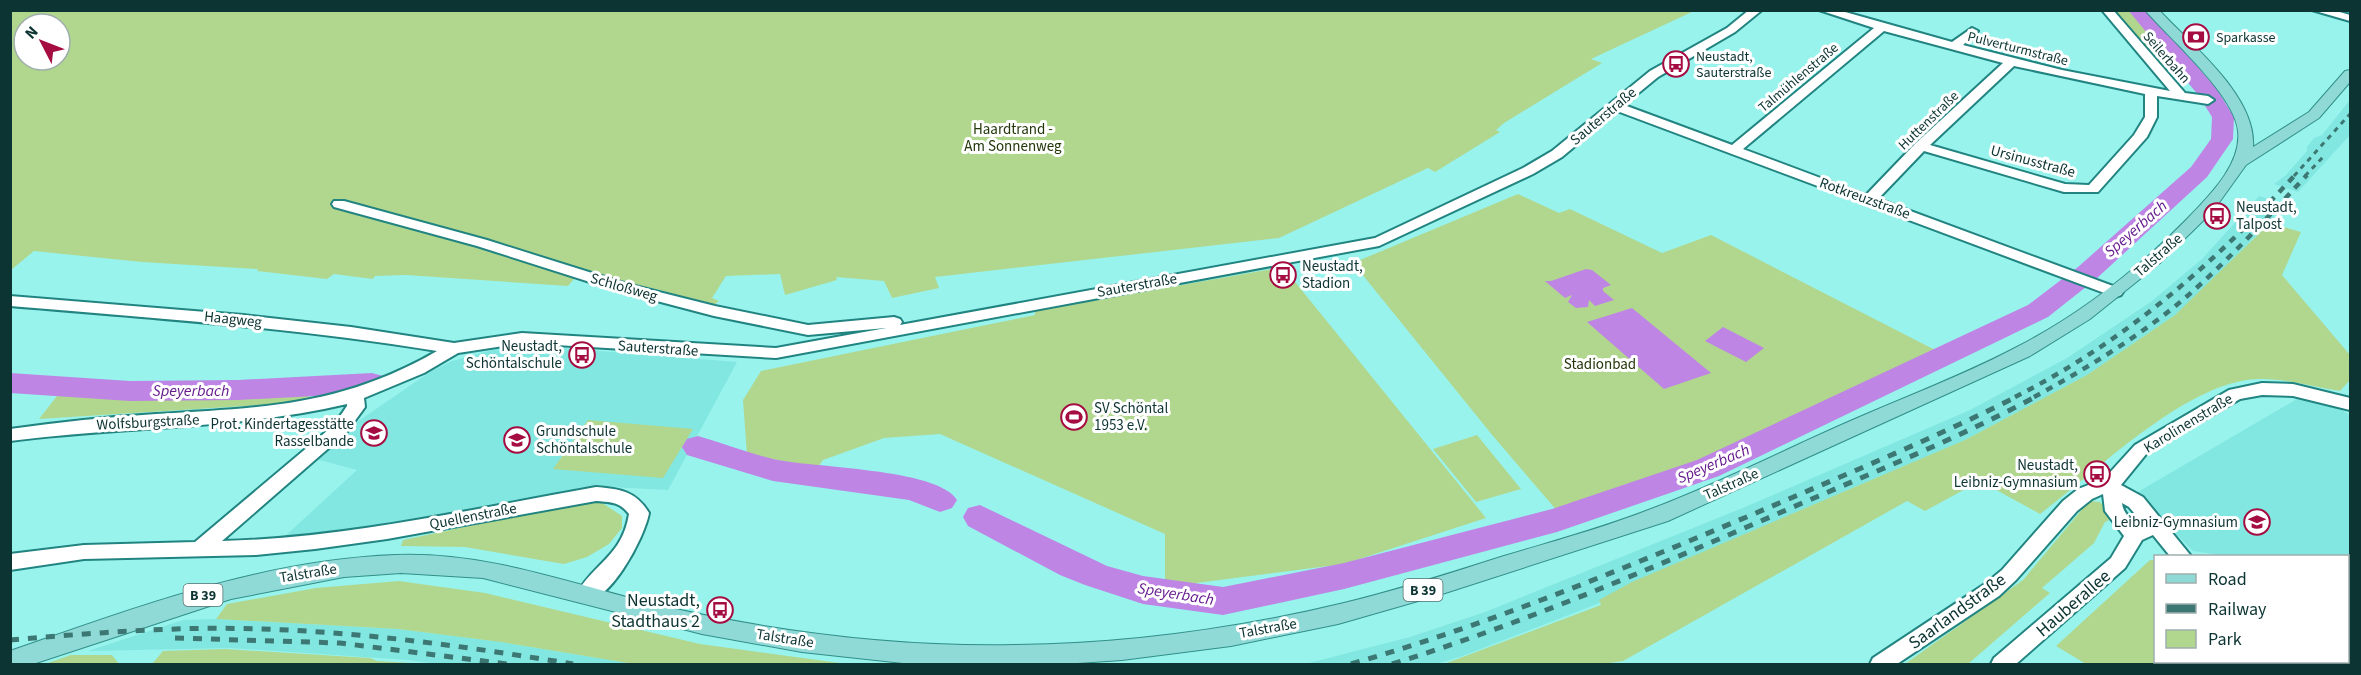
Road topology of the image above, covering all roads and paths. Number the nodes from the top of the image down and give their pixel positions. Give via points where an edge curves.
1 (1757, 10) edge
2 (1824, 10) edge
3 (2107, 10) edge
4 (2151, 10) edge
5 (2317, 10) edge
6 (2350, 18) edge
7 (1882, 27) junction
8 (1972, 31) dead end
9 (1954, 47) junction
10 (2010, 63) junction
11 (2350, 74) edge
12 (2151, 93) junction
13 (2181, 96) junction
14 (2208, 100) dead end
15 (1615, 106) junction
16 (2246, 129) junction
17 (2285, 134) junction
18 (1921, 146) junction
19 (1734, 150) junction
20 (2239, 162) junction
21 (1869, 200) junction
22 (339, 204) dead end
23 (2115, 292) junction
24 (10, 301) edge
25 (915, 327) junction
26 (454, 348) junction
27 (356, 397) junction
28 (2350, 404) edge
29 (10, 435) edge
30 (2112, 487) junction
31 (2160, 532) junction
32 (2135, 534) junction
33 (200, 549) junction
34 (2180, 555) edge
35 (10, 562) edge
36 (586, 595) junction
37 (872, 657) edge
38 (10, 663) edge
39 (1881, 664) edge
40 (2002, 664) edge

1 - 15 street, Sauterstraße via 1731,30 1654,74
2 - 7 street, Pulverturmstraße
3 - 13 street, Seilerbahn
4 - 16 main road via 2232,102
5 - 6 street
7 - 9 street, Pulverturmstraße
7 - 19 street, Talmühlenstraße
8 - 9 street
9 - 10 street, Pulverturmstraße
10 - 12 street, Pulverturmstraße
10 - 18 street, Huttenstraße
11 - 17 main road via 2314,115
12 - 13 street, Pulverturmstraße
12 - 18 street, Ursinusstraße via 2151,117 2140,137 2093,189 2058,186
13 - 14 street, Pulverturmstraße
15 - 19 street, Rotkreuzstraße
15 - 25 street, Sauterstraße via 1557,154 1528,171 1379,242
16 - 17 main road
16 - 20 main road, Talstraße / B 39 via 2247,140
17 - 20 main road
18 - 21 street, Huttenstraße
19 - 21 street, Rotkreuzstraße
20 - 23 main road, Talstraße / B 39 via 2207,208
21 - 23 street, Rotkreuzstraße
22 - 25 street, Schloßweg via 714,311 808,330 892,322
23 - 37 main road, Talstraße / B 39 via 2025,351 1678,508 1380,603 1275,627 1108,651
24 - 26 street, Haagweg via 243,320
25 - 26 street, Sauterstraße via 761,354 522,338
26 - 27 street via 399,379
27 - 29 street, Wolfsburgstraße via 257,416 102,424
27 - 33 street via 356,407 340,429
28 - 30 street, Karolinenstraße via 2293,390 2262,389 2235,394 2141,449
30 - 31 street via 2136,502
30 - 32 street via 2113,507
30 - 39 street, Saarlandstraße via 2085,495 2070,506 1992,590
31 - 32 street
31 - 34 street
32 - 40 street, Hauberallee via 2118,563
33 - 35 street, Quellenstraße via 84,552
33 - 36 street, Quellenstraße via 256,548 387,532 575,496 613,495 630,501 639,513 633,536 615,564
36 - 37 main road, Talstraße / B 39 via 706,625
36 - 38 main road, Talstraße / B 39 via 514,575 458,566 403,563 341,567 198,597

